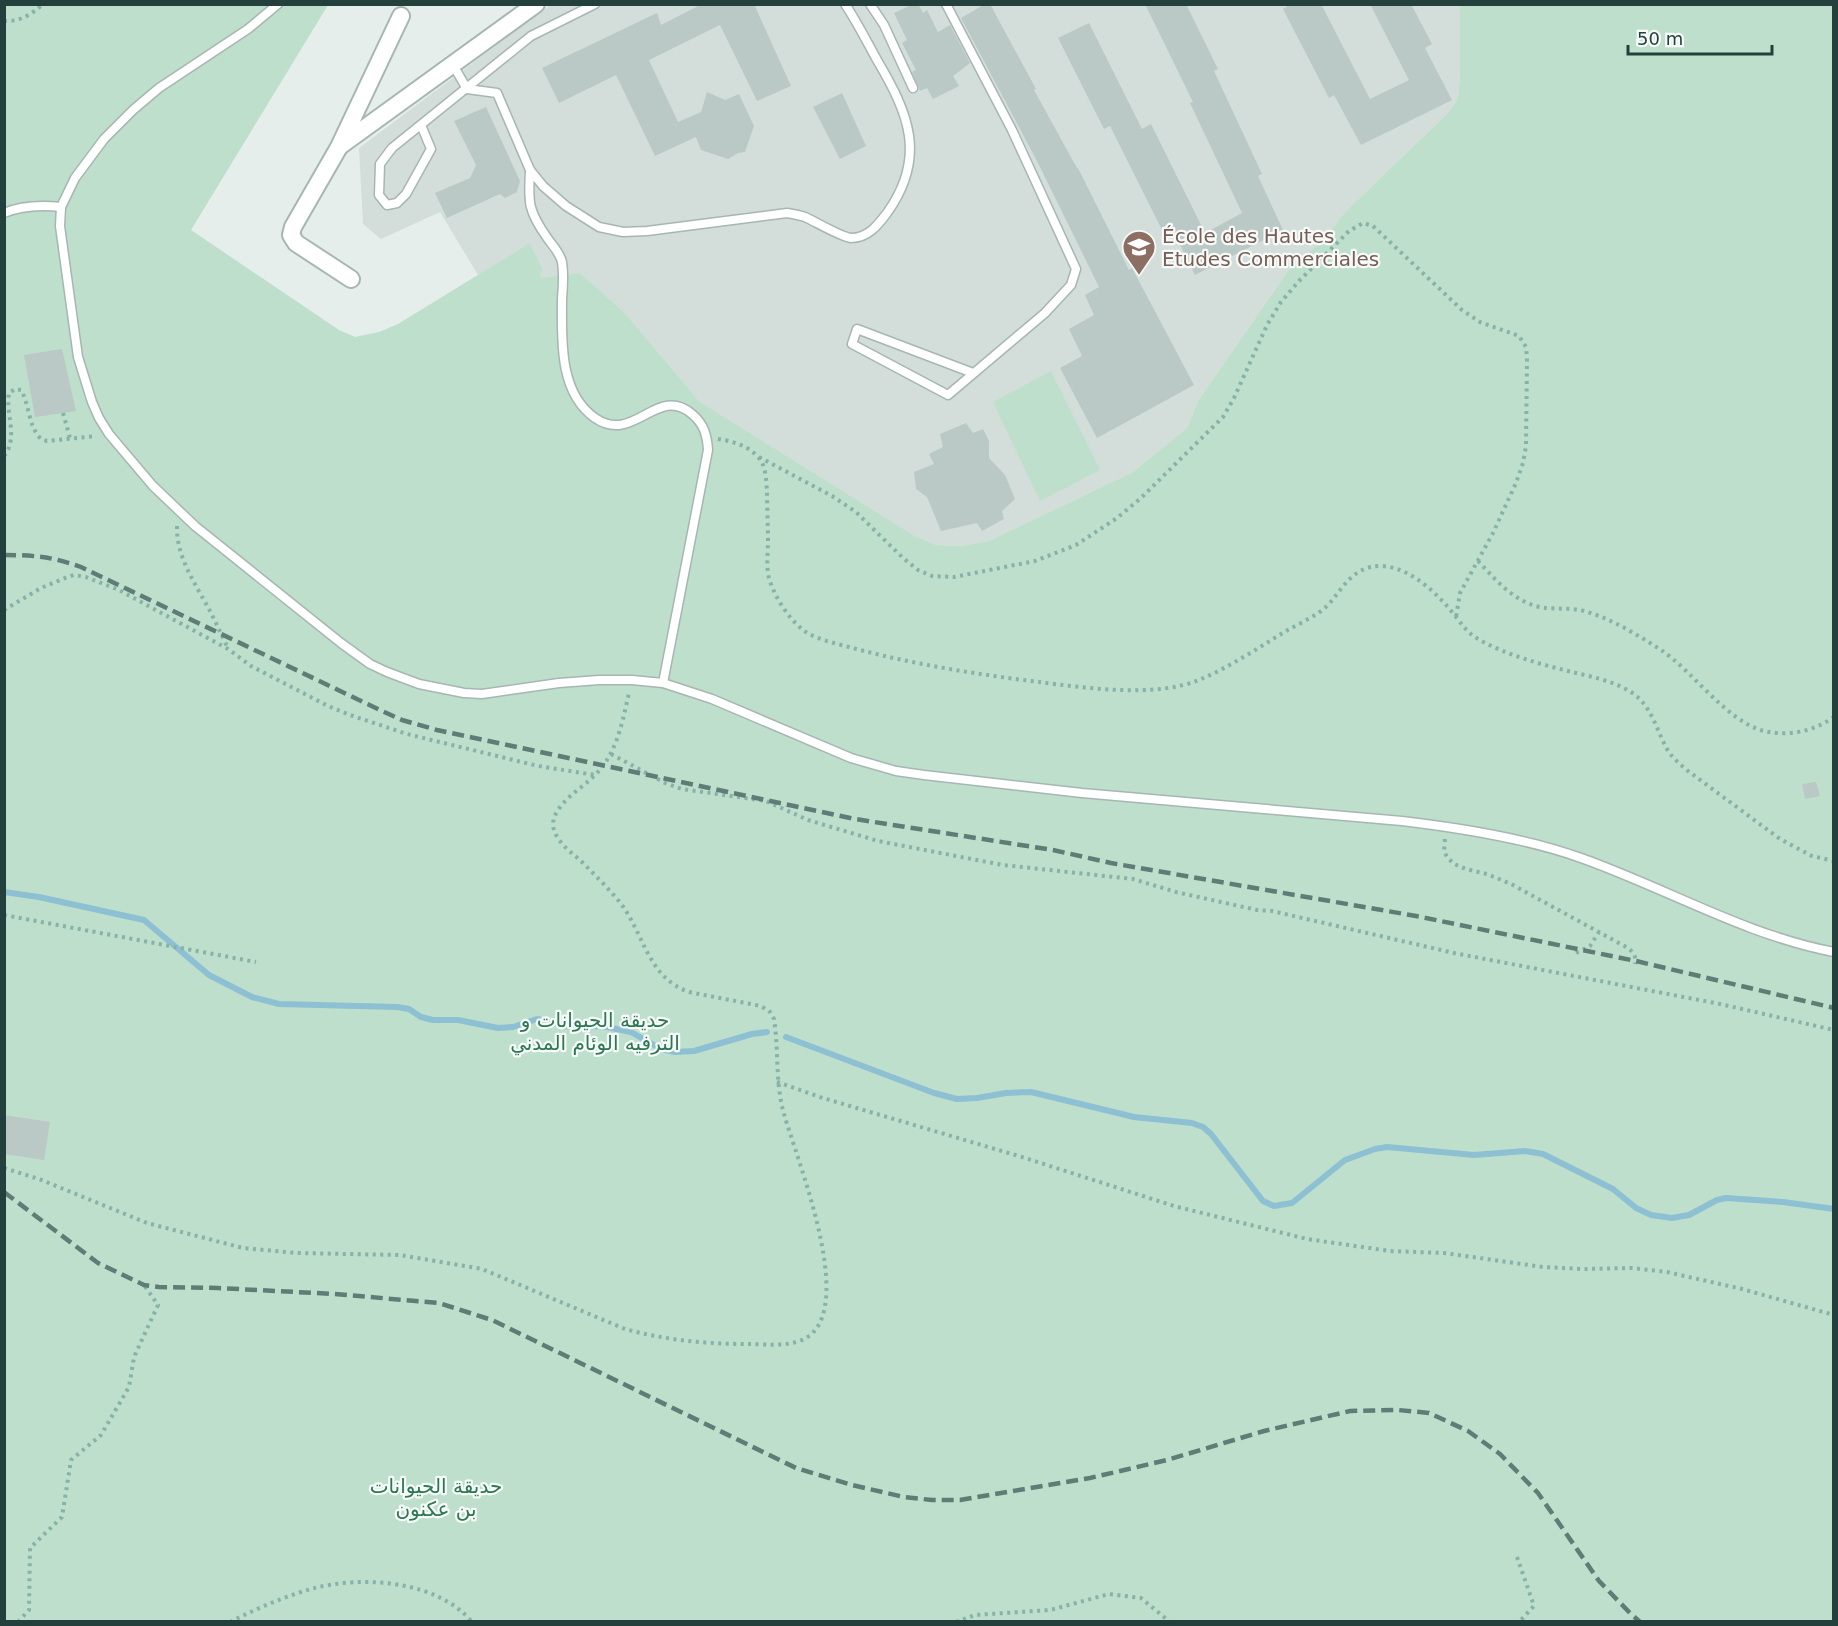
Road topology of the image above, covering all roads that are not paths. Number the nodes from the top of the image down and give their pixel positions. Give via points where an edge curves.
1 (278, 4) edge
2 (536, 4) edge
3 (595, 4) edge
4 (845, 4) edge
5 (870, 4) edge
6 (946, 4) edge
7 (401, 16) dead end
8 (453, 65) junction
9 (468, 88) junction
10 (913, 88) dead end
11 (421, 126) junction
12 (339, 147) junction
13 (530, 170) junction
14 (61, 207) junction
15 (4, 213) edge
16 (351, 279) dead end
17 (973, 373) junction
18 (663, 683) junction
19 (1833, 952) edge

1 - 14 lane via 248,29 159,87 133,110 104,139 75,178
2 - 8 street
3 - 9 lane via 531,36
4 - 13 lane via 896,92 907,122 910,147 908,170 899,195 876,227 864,235 849,238 803,216 787,213 623,232 599,226 566,206
5 - 10 lane
6 - 17 lane via 1012,130 1076,268 1071,285 1046,313
7 - 12 street
8 - 9 lane
8 - 12 street
9 - 11 lane
9 - 13 lane via 497,93
11 - 11 lane via 431,149 406,194 397,203 387,205 379,195 380,164 392,148
12 - 16 street via 291,236
13 - 18 lane via 528,197 533,216 561,260 565,363 576,398 596,419 619,425 629,424 660,407 679,406 694,416 707,438 708,450
14 - 15 lane via 25,207
14 - 18 lane via 60,226 78,357 92,402 109,434 153,486 195,526 341,643 370,664 419,684 482,694 599,680
17 - 17 lane via 857,329 852,344 948,395
18 - 19 lane via 712,699 851,758 896,771 1082,793 1443,826 1553,849 1743,925

